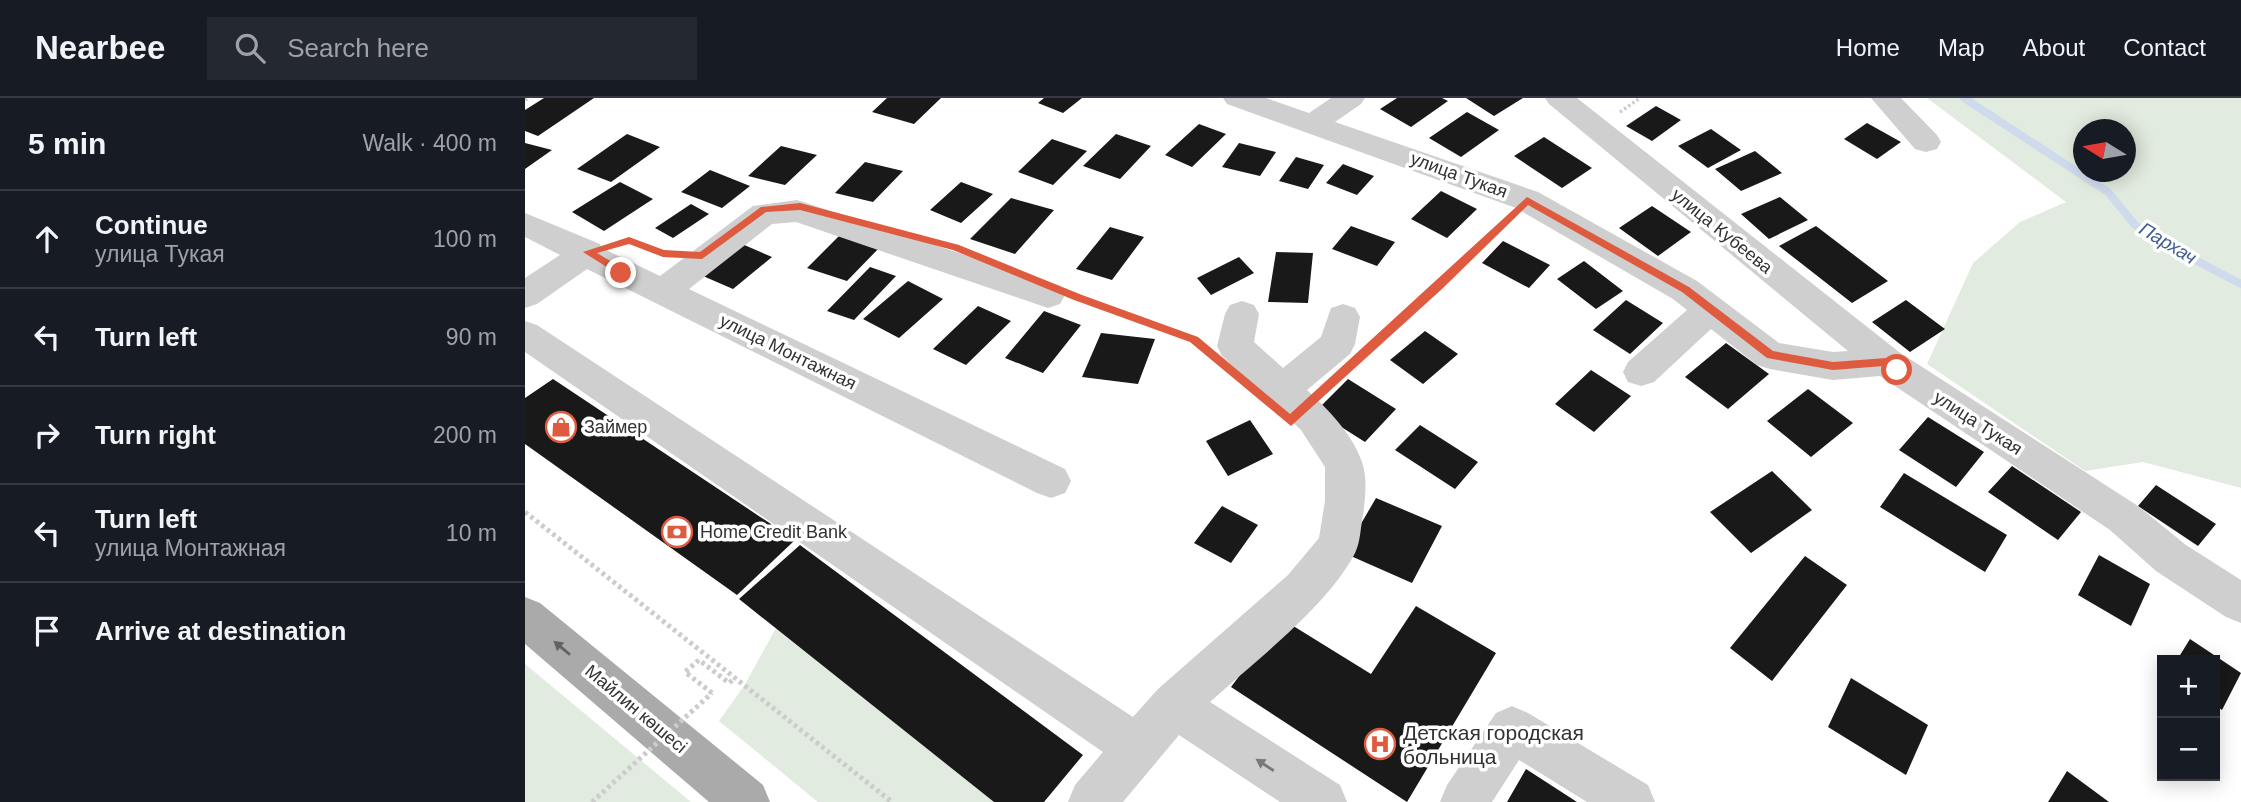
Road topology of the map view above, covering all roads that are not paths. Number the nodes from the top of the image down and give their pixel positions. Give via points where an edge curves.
1 (1237, 98) edge
2 (1351, 98) edge
3 (1559, 98) edge
4 (1885, 98) edge
5 (1313, 124) junction
6 (1926, 142) dead end
7 (525, 224) edge
8 (588, 252) junction
9 (532, 282) edge
10 (663, 290) junction
11 (1063, 297) road end
12 (1711, 309) junction
13 (1242, 314) dead end
14 (1343, 317) dead end
15 (525, 334) edge
16 (1886, 362) junction
17 (1641, 372) dead end
18 (1282, 390) junction
19 (1051, 481) dead end
20 (2241, 603) edge
21 (525, 617) edge
22 (1174, 705) junction
23 (1138, 748) junction
24 (746, 802) edge
25 (1092, 802) edge
26 (1323, 802) edge
27 (1465, 802) edge
28 (1631, 802) edge

1 - 5 street, улица Тукая
2 - 5 street
3 - 16 street, улица Кубеева
4 - 6 street
5 - 12 street, улица Тукая via 1527,200
7 - 8 street, улица Монтажная
8 - 9 street
8 - 10 street, улица Монтажная via 621,273
10 - 11 street via 764,214 797,211
10 - 19 street, улица Монтажная
12 - 16 street, улица Тукая via 1770,355 1833,366
12 - 17 street
13 - 18 street via 1235,346
14 - 18 street via 1337,344
15 - 23 street
16 - 20 street, улица Тукая via 2124,518 2171,558
18 - 22 street via 1314,419 1344,464 1345,501 1338,545 1303,589
24 -> 21 main road, Майлин көшесі
22 - 23 street
26 -> 22 street
23 - 25 street
27 - 28 street via 1512,729

